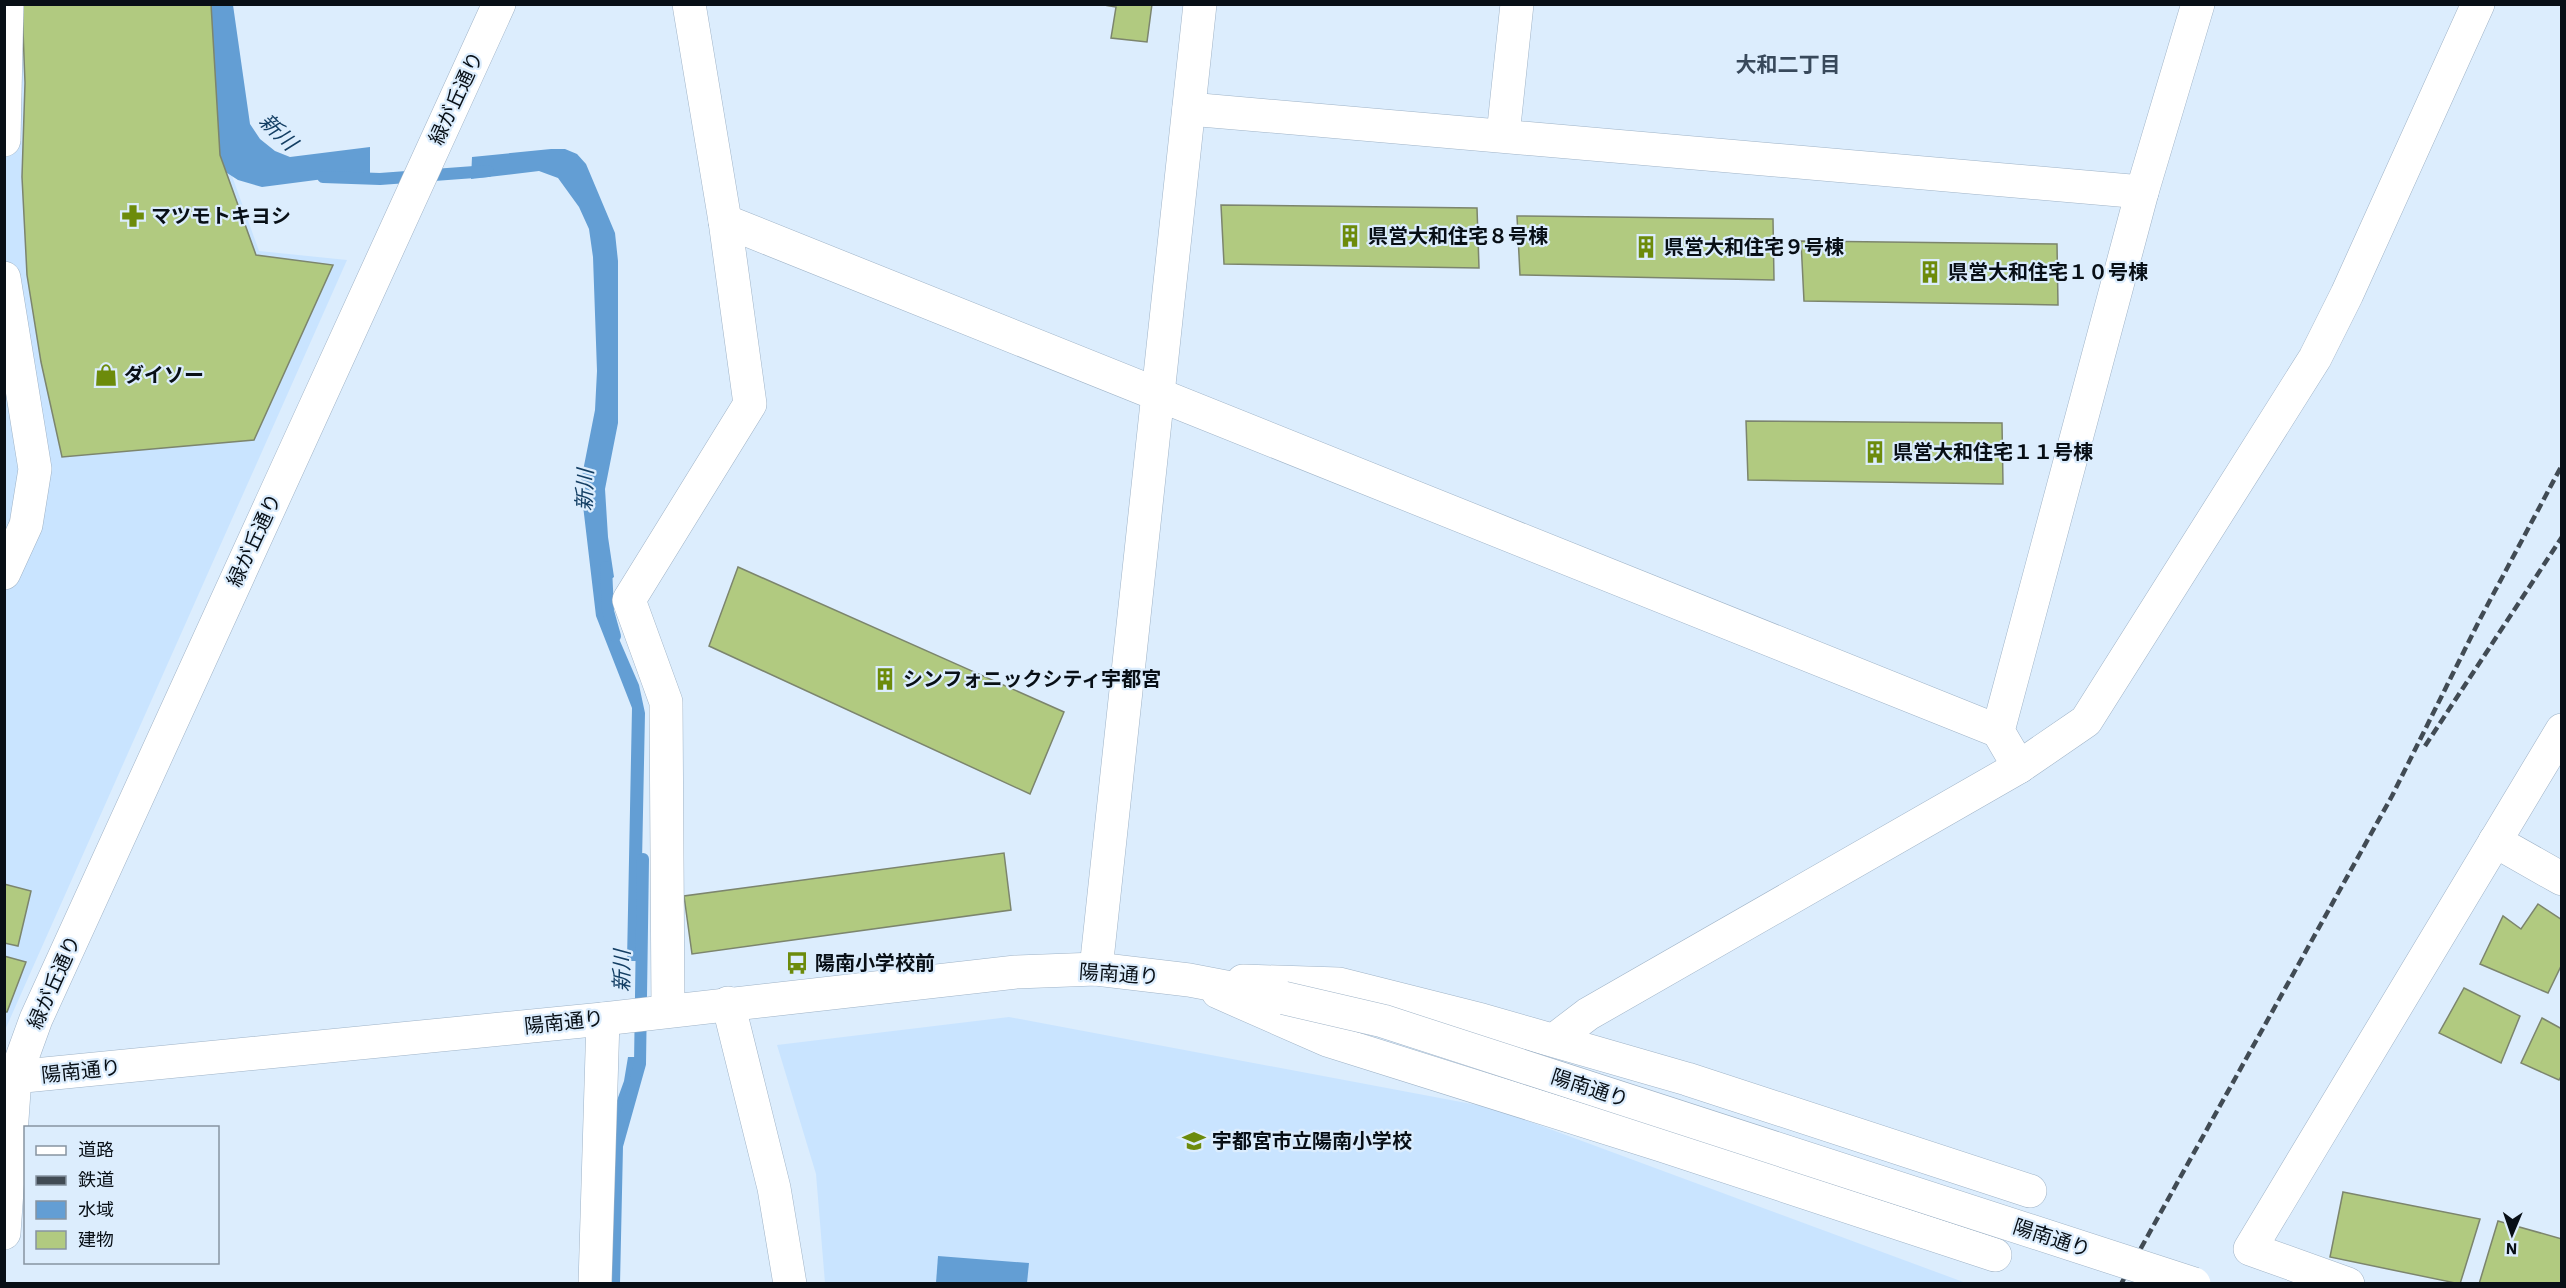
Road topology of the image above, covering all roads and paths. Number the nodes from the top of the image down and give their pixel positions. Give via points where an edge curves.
1 (7, 4) edge
2 (499, 4) edge
3 (689, 4) edge
4 (1200, 4) edge
5 (1517, 4) edge
6 (2198, 4) edge
7 (2478, 4) edge
8 (1189, 109) junction
9 (1503, 135) junction
10 (4, 141) edge
11 (2142, 192) junction
12 (725, 220) junction
13 (4, 278) edge
14 (1158, 395) junction
15 (4, 573) edge
16 (2562, 730) edge
17 (1998, 731) junction
18 (2019, 767) junction
19 (2495, 841) junction
20 (2562, 879) edge
21 (1096, 969) junction
22 (1189, 980) junction
23 (728, 1003) junction
24 (668, 1010) junction
25 (603, 1019) junction
26 (1554, 1040) junction
27 (10, 1078) edge
28 (2030, 1191) dead end
29 (4, 1233) edge
30 (1995, 1255) dead end
31 (595, 1284) edge
32 (790, 1284) edge
33 (2194, 1284) edge
34 (2348, 1284) edge

1 - 10 street
2 - 27 street, 緑が丘通り
3 - 12 street
4 - 8 street
5 - 9 street
6 - 11 street
7 - 18 street via 2315,358 2086,721
8 - 9 street
8 - 14 street
9 - 11 street
11 - 17 street
12 - 14 street
12 - 24 street via 750,404 629,600 666,702
13 - 15 street via 35,469 26,525
14 - 17 street
14 - 21 street
16 - 19 street
17 - 18 street
18 - 26 street via 1599,1008
19 - 20 street
19 - 34 street via 2250,1249
21 - 22 street, 陽南通り
21 - 23 street, 陽南通り via 1016,972
22 - 26 street via 1339,984
22 - 30 street via 1327,1040 1661,1144
22 - 33 street, 陽南通り, bridge via 1383,1021
23 - 24 street, 陽南通り
23 - 32 street via 774,1188
24 - 25 street, 陽南通り
25 - 27 street, 陽南通り
25 - 31 street
26 - 28 street via 1687,1079
27 - 29 street, 緑が丘通り

